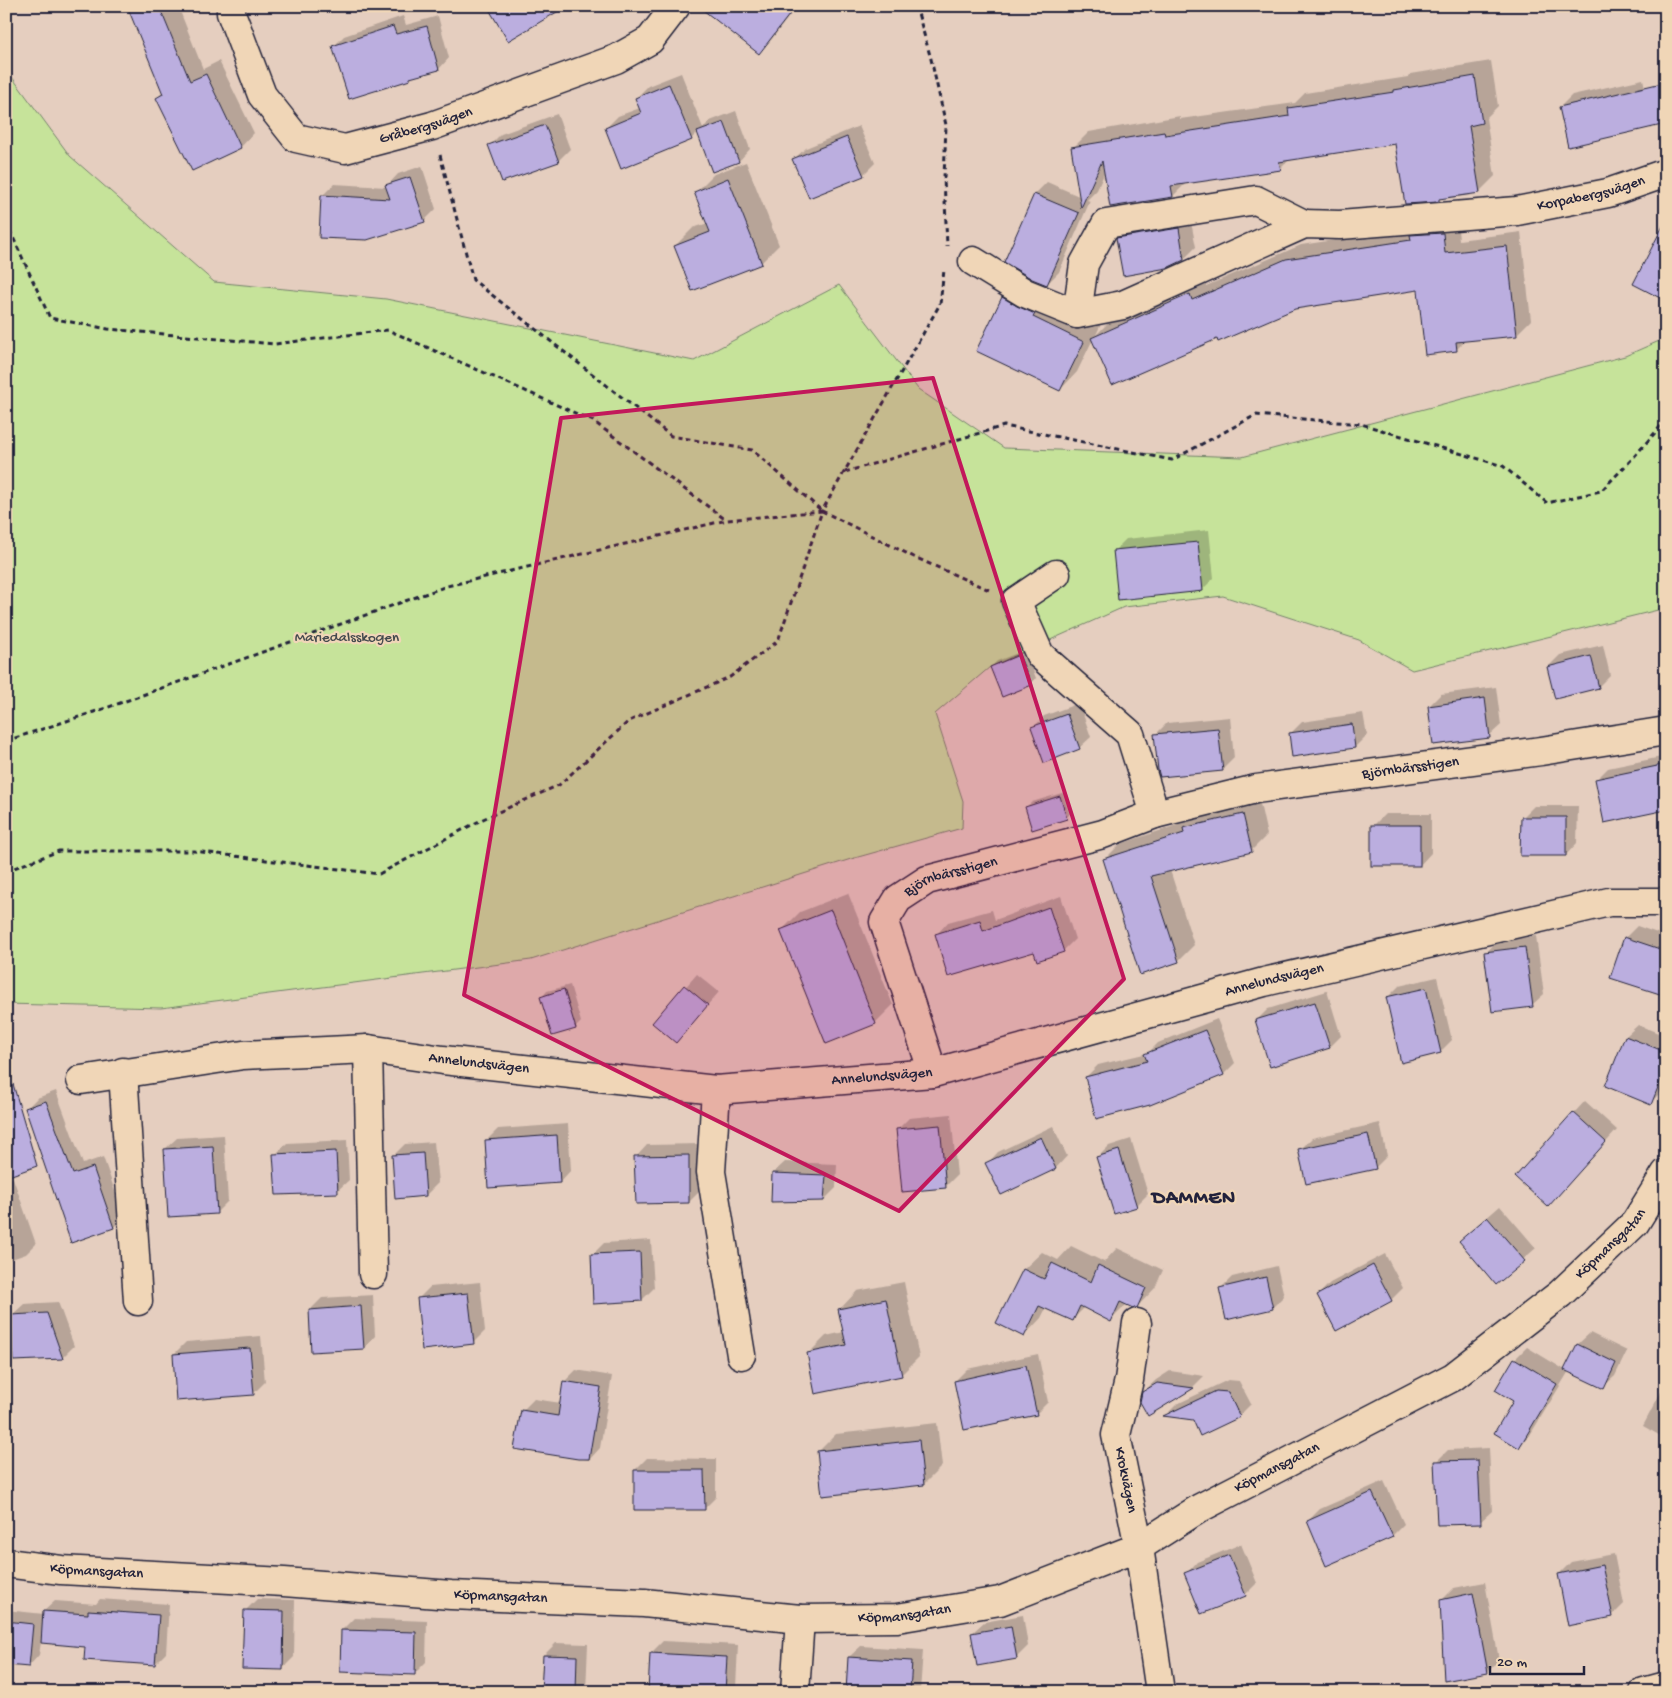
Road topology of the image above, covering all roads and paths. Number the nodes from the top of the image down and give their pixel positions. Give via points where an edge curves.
1 (231, 6) edge
2 (676, 6) edge
3 (916, 6) edge
4 (432, 126) junction
5 (1666, 173) edge
6 (6, 222) edge
7 (1304, 224) junction
8 (973, 262) joint
9 (944, 266) dead end
10 (1077, 314) junction
11 (1666, 420) edge
12 (844, 472) junction
13 (822, 511) junction
14 (727, 520) junction
15 (1056, 574) dead end
16 (1016, 601) junction
17 (1666, 731) edge
18 (6, 741) edge
19 (1155, 814) junction
20 (6, 871) edge
21 (1666, 902) edge
22 (368, 1049) junction
23 (123, 1072) junction
24 (933, 1073) junction
25 (81, 1080) dead end
26 (716, 1090) junction
27 (1666, 1173) edge
28 (373, 1274) dead end
29 (138, 1300) dead end
30 (1137, 1324) dead end
31 (741, 1355) dead end
32 (1139, 1547) junction
33 (6, 1562) edge
34 (800, 1619) junction
35 (1666, 1686) edge
36 (795, 1692) edge
37 (1160, 1692) edge
38 (1644, 1692) edge

1 - 4 street, Gråbergsvägen via 262,95 296,138 345,149
2 - 4 street, Gråbergsvägen via 650,40 616,59
3 - 8 path via 946,124 947,247
4 - 13 path via 473,280 671,436 752,450
5 - 7 street, Korpabergsvägen via 1608,193 1517,211
6 - 14 path via 50,318 108,329 276,344 388,330 593,421
7 - 10 street via 1123,305
7 - 10 street via 1256,200 1106,224 1084,264
8 - 10 street via 1025,292
9 - 12 path via 940,304
11 - 12 path via 1601,492 1547,503 1503,466 1361,424 1256,416 1172,460 1004,426
12 - 13 path
13 - 14 path
13 - 16 path via 914,557
13 - 20 path via 778,641 730,677 629,721 559,785 483,819 380,874 194,852 59,851
14 - 18 path via 447,586
15 - 16 street
16 - 19 street via 1040,655 1130,734
17 - 19 street, Björnbärsstigen via 1256,789
19 - 24 street, Björnbärsstigen via 1103,834 927,880 898,899 884,922
21 - 24 street, Annelundsvägen via 1609,902 1273,980
22 - 23 street, Annelundsvägen via 243,1055
22 - 26 street, Annelundsvägen
22 - 28 street
23 - 25 street, Annelundsvägen
23 - 29 street
24 - 26 street, Annelundsvägen
26 - 31 street via 711,1172
27 - 32 street, Köpmansgatan via 1634,1224 1560,1294 1453,1377 1200,1508
30 - 32 street, Krokvägen via 1129,1380 1116,1435
32 - 34 street, Köpmansgatan via 1000,1601 897,1618
32 - 37 street, Krokvägen
33 - 34 street, Köpmansgatan via 61,1570 451,1595 644,1603
34 - 36 street
35 - 38 street

